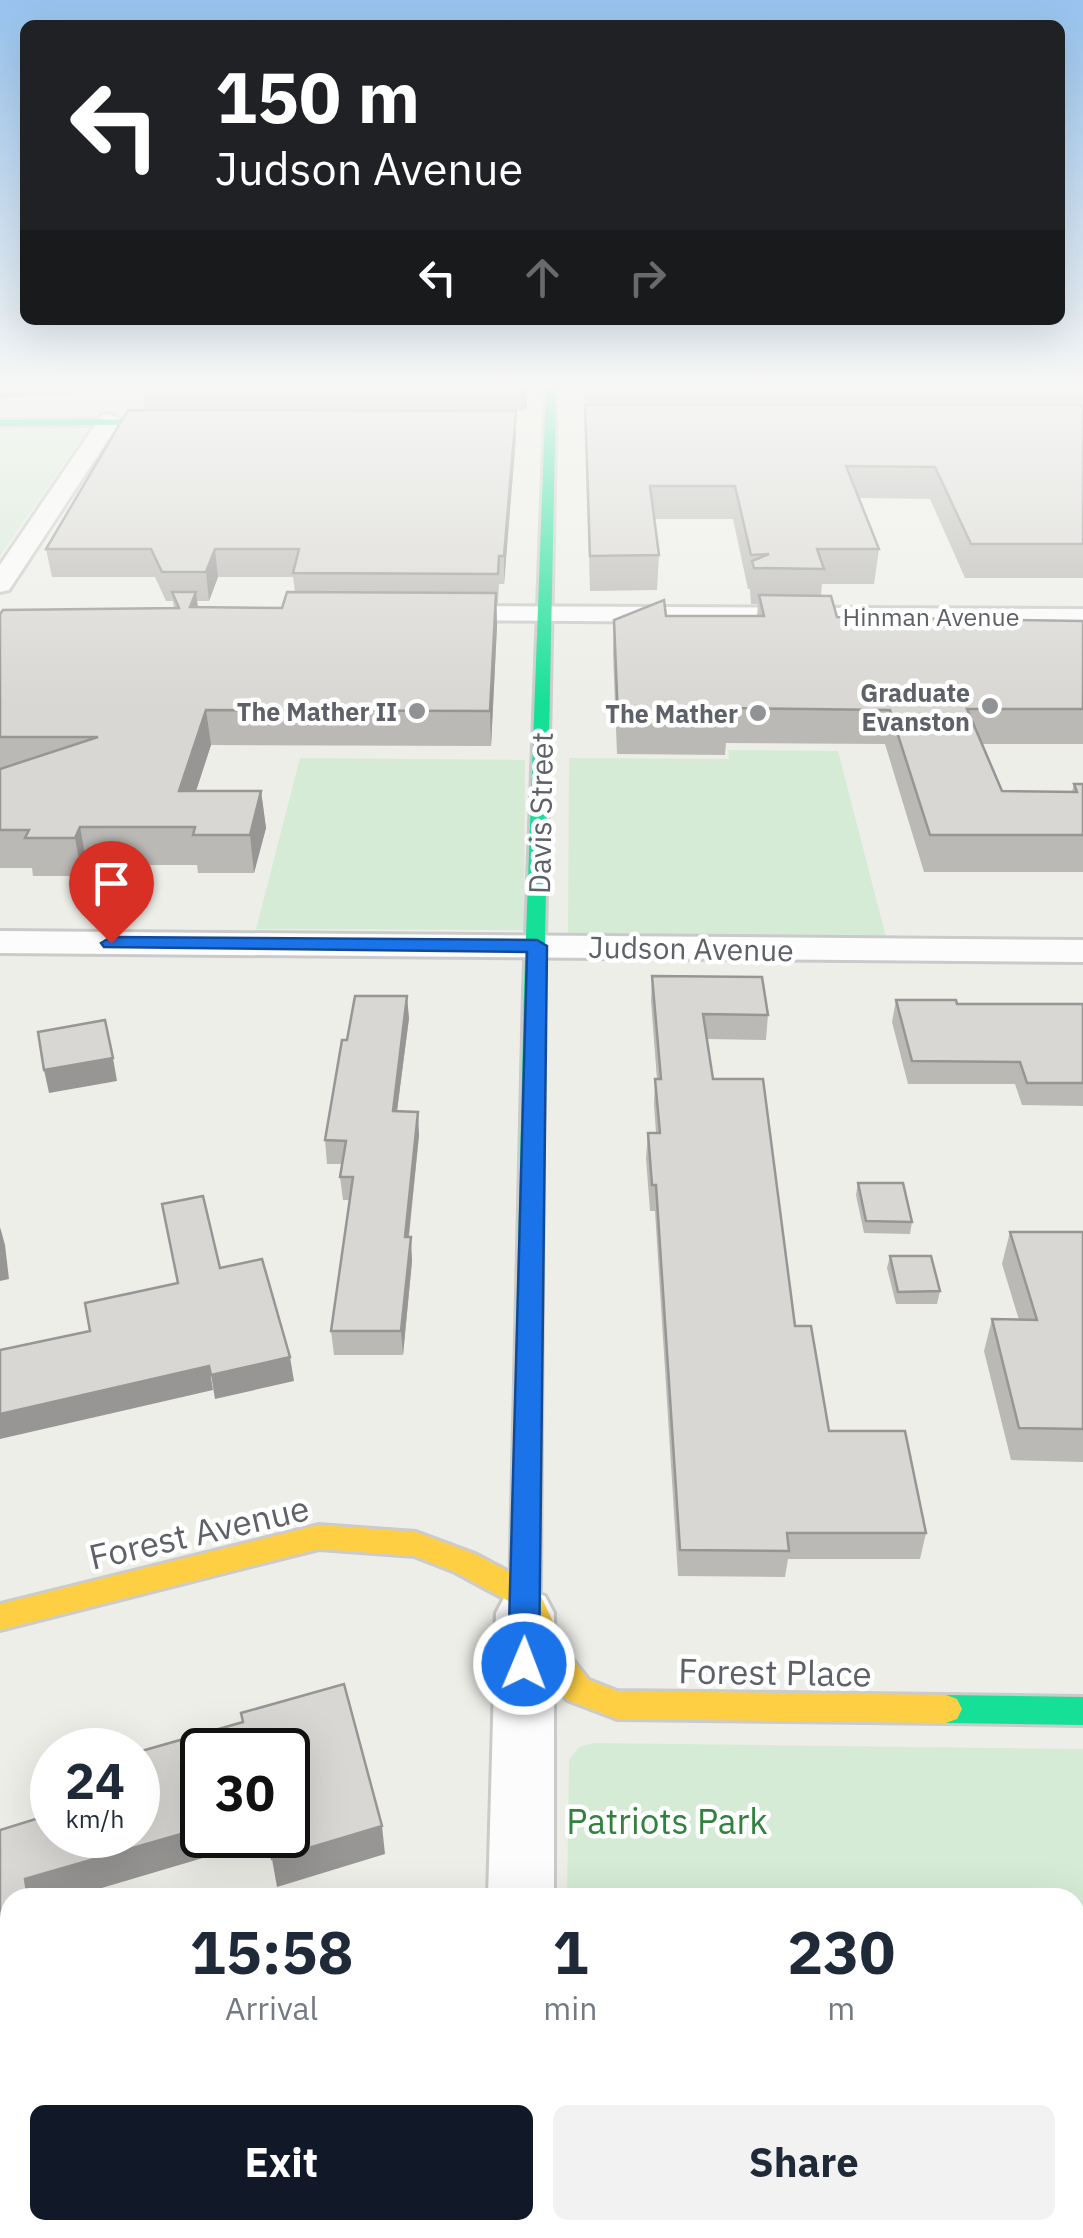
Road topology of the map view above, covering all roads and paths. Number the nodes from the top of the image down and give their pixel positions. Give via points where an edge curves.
1 (61, 493) edge
2 (547, 493) edge
3 (0, 584) edge
4 (403, 614) edge
5 (544, 614) junction
6 (1083, 616) edge
7 (0, 942) edge
8 (537, 946) junction
9 (1083, 951) edge
10 (525, 1595) junction
11 (0, 1617) edge
12 (1083, 1711) edge
13 (521, 1888) edge

1 - 3 street
2 - 5 street, Davis Street
4 - 5 street, Hinman Avenue
5 - 6 street, Hinman Avenue
5 - 8 street, Davis Street
7 - 8 street, Judson Avenue
8 - 9 street, Judson Avenue
8 - 10 street, Davis Street
10 - 11 street, Forest Avenue via 416,1544 319,1536
10 - 12 street, Forest Place via 558,1665 578,1690 617,1705
10 - 13 street, Davis Street

